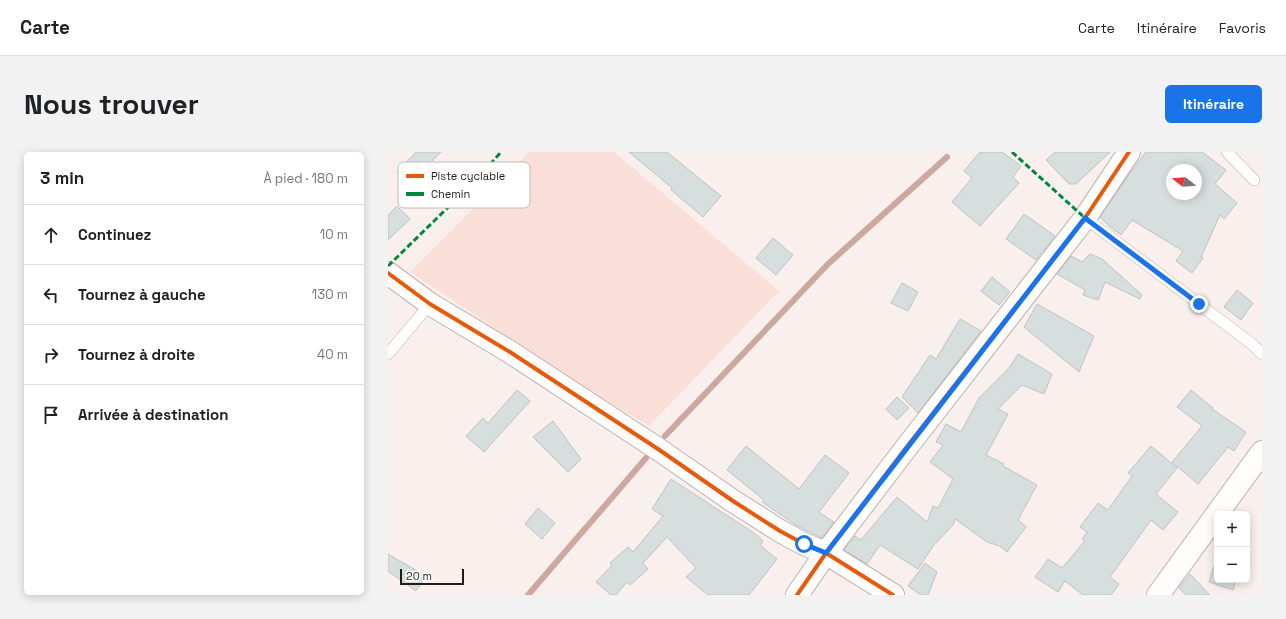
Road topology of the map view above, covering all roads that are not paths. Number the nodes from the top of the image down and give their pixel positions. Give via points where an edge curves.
1 (1129, 152) edge
2 (1227, 152) edge
3 (1254, 180) dead end
4 (1085, 218) junction
5 (388, 273) edge
6 (430, 304) junction
7 (388, 354) edge
8 (1262, 354) edge
9 (1262, 453) edge
10 (826, 553) junction
11 (797, 595) edge
12 (893, 595) edge
13 (1158, 595) edge

1 - 4 street
2 - 3 lane
4 - 8 lane
4 - 10 street
5 - 6 street
6 - 7 lane
6 - 10 street via 510,352 780,531
9 - 13 street
10 - 11 street
10 - 12 street

